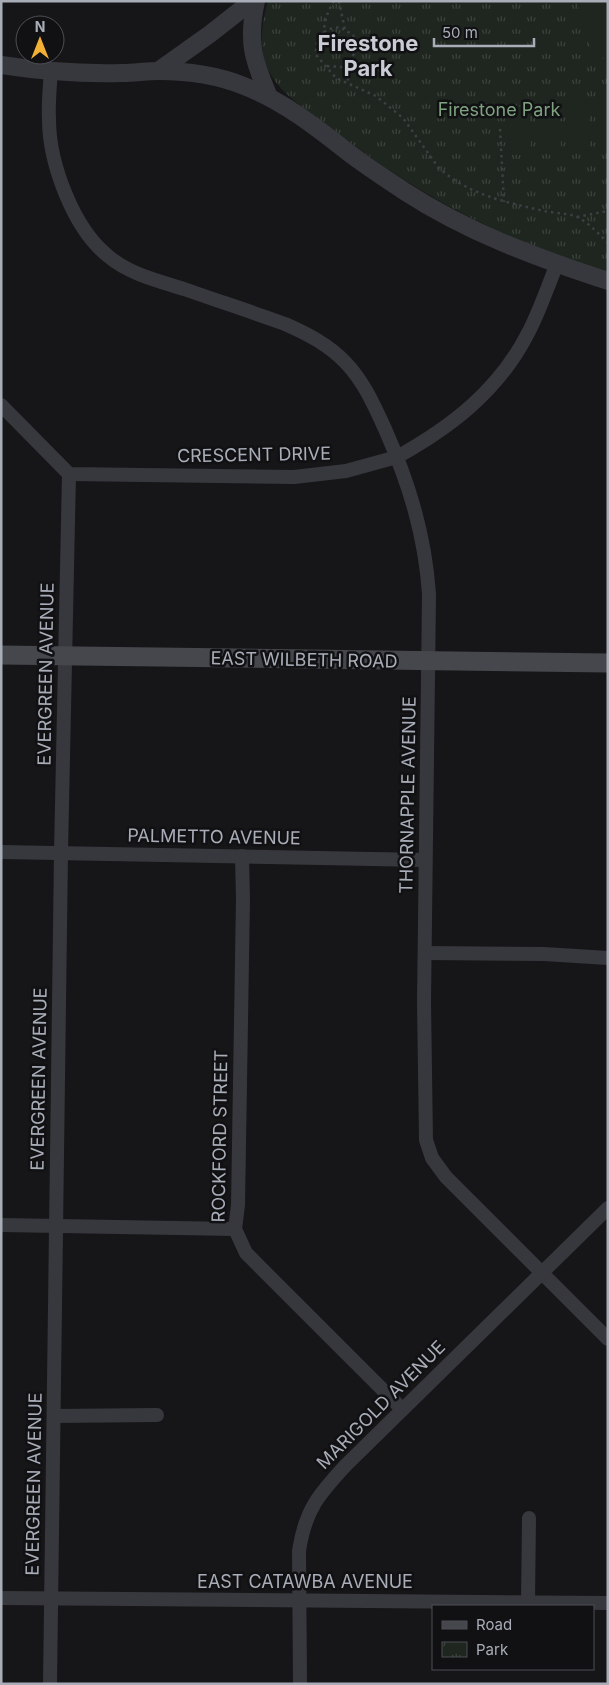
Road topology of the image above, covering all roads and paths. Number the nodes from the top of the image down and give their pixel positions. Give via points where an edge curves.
1 (254, 1) edge
2 (334, 1) edge
3 (339, 1) edge
4 (346, 30) junction
5 (324, 32) junction
6 (348, 64) junction
7 (1, 65) edge
8 (326, 65) junction
9 (51, 70) junction
10 (158, 71) junction
11 (348, 83) junction
12 (269, 97) junction
13 (500, 129) dead end
14 (504, 202) junction
15 (608, 211) edge
16 (577, 217) junction
17 (608, 243) edge
18 (557, 264) junction
19 (608, 280) edge
20 (1, 404) edge
21 (397, 457) junction
22 (69, 474) junction
23 (1, 655) edge
24 (65, 656) junction
25 (428, 662) junction
26 (608, 663) edge
27 (1, 852) edge
28 (61, 852) junction
29 (242, 856) junction
30 (425, 860) junction
31 (425, 953) junction
32 (608, 954) edge
33 (608, 958) edge
34 (608, 964) edge
35 (608, 1208) edge
36 (1, 1225) edge
37 (56, 1226) junction
38 (235, 1229) junction
39 (543, 1273) junction
40 (608, 1339) edge
41 (402, 1409) junction
42 (157, 1415) dead end
43 (54, 1416) junction
44 (529, 1518) dead end
45 (1, 1598) edge
46 (51, 1599) junction
47 (300, 1601) junction
48 (528, 1602) junction
49 (608, 1603) edge
50 (50, 1684) edge
51 (300, 1684) edge

1 - 10 street
1 - 12 street via 252,46
2 - 5 path
3 - 4 path
4 - 5 path via 340,27
4 - 6 path via 353,35 356,44
5 - 8 path via 318,37 316,55
6 - 8 path
6 - 11 path
7 - 9 street
8 - 11 path via 336,78
9 - 10 street
9 - 21 street, THORNAPPLE AVENUE via 48,120 51,141 65,193 88,235 108,256 135,272 285,324 327,345 346,362 368,392
10 - 12 street via 216,76
11 - 14 path via 376,96 403,118 446,174 462,185
12 - 18 street via 308,121 405,192 488,237
13 - 14 path
14 - 16 path
15 - 16 path
16 - 17 path
18 - 19 street
18 - 21 street, CRESCENT DRIVE via 528,333 497,380 466,412
20 - 22 street
21 - 22 street, CRESCENT DRIVE via 346,471 294,476
21 - 25 street, THORNAPPLE AVENUE via 420,529 427,574
22 - 24 street, EVERGREEN AVENUE
23 - 24 main road, EAST WILBETH ROAD
24 - 25 main road, EAST WILBETH ROAD
24 - 28 street, EVERGREEN AVENUE
25 - 26 main road, EAST WILBETH ROAD
25 - 30 street, THORNAPPLE AVENUE
27 - 28 street, PALMETTO AVENUE
28 - 29 street, PALMETTO AVENUE
28 - 37 street, EVERGREEN AVENUE
29 - 30 street, PALMETTO AVENUE
29 - 38 street, ROCKFORD STREET via 238,1205
30 - 31 street, THORNAPPLE AVENUE
31 - 33 street
31 - 39 street, THORNAPPLE AVENUE via 424,1121 428,1149 446,1177
32 - 33 street
33 - 34 street
35 - 39 street, MARIGOLD AVENUE
36 - 37 street
37 - 38 street
37 - 43 street, EVERGREEN AVENUE
38 - 41 street, ROCKFORD STREET via 246,1253
39 - 40 street, THORNAPPLE AVENUE
39 - 41 street, MARIGOLD AVENUE
41 - 47 street, MARIGOLD AVENUE via 326,1487 308,1514 299,1551
42 - 43 street
43 - 46 street, EVERGREEN AVENUE
44 - 48 street
45 - 46 street, EAST CATAWBA AVENUE
46 - 47 street, EAST CATAWBA AVENUE
46 - 50 street, EVERGREEN AVENUE
47 - 48 street, EAST CATAWBA AVENUE
47 - 51 street, MARIGOLD AVENUE
48 - 49 street, EAST CATAWBA AVENUE

